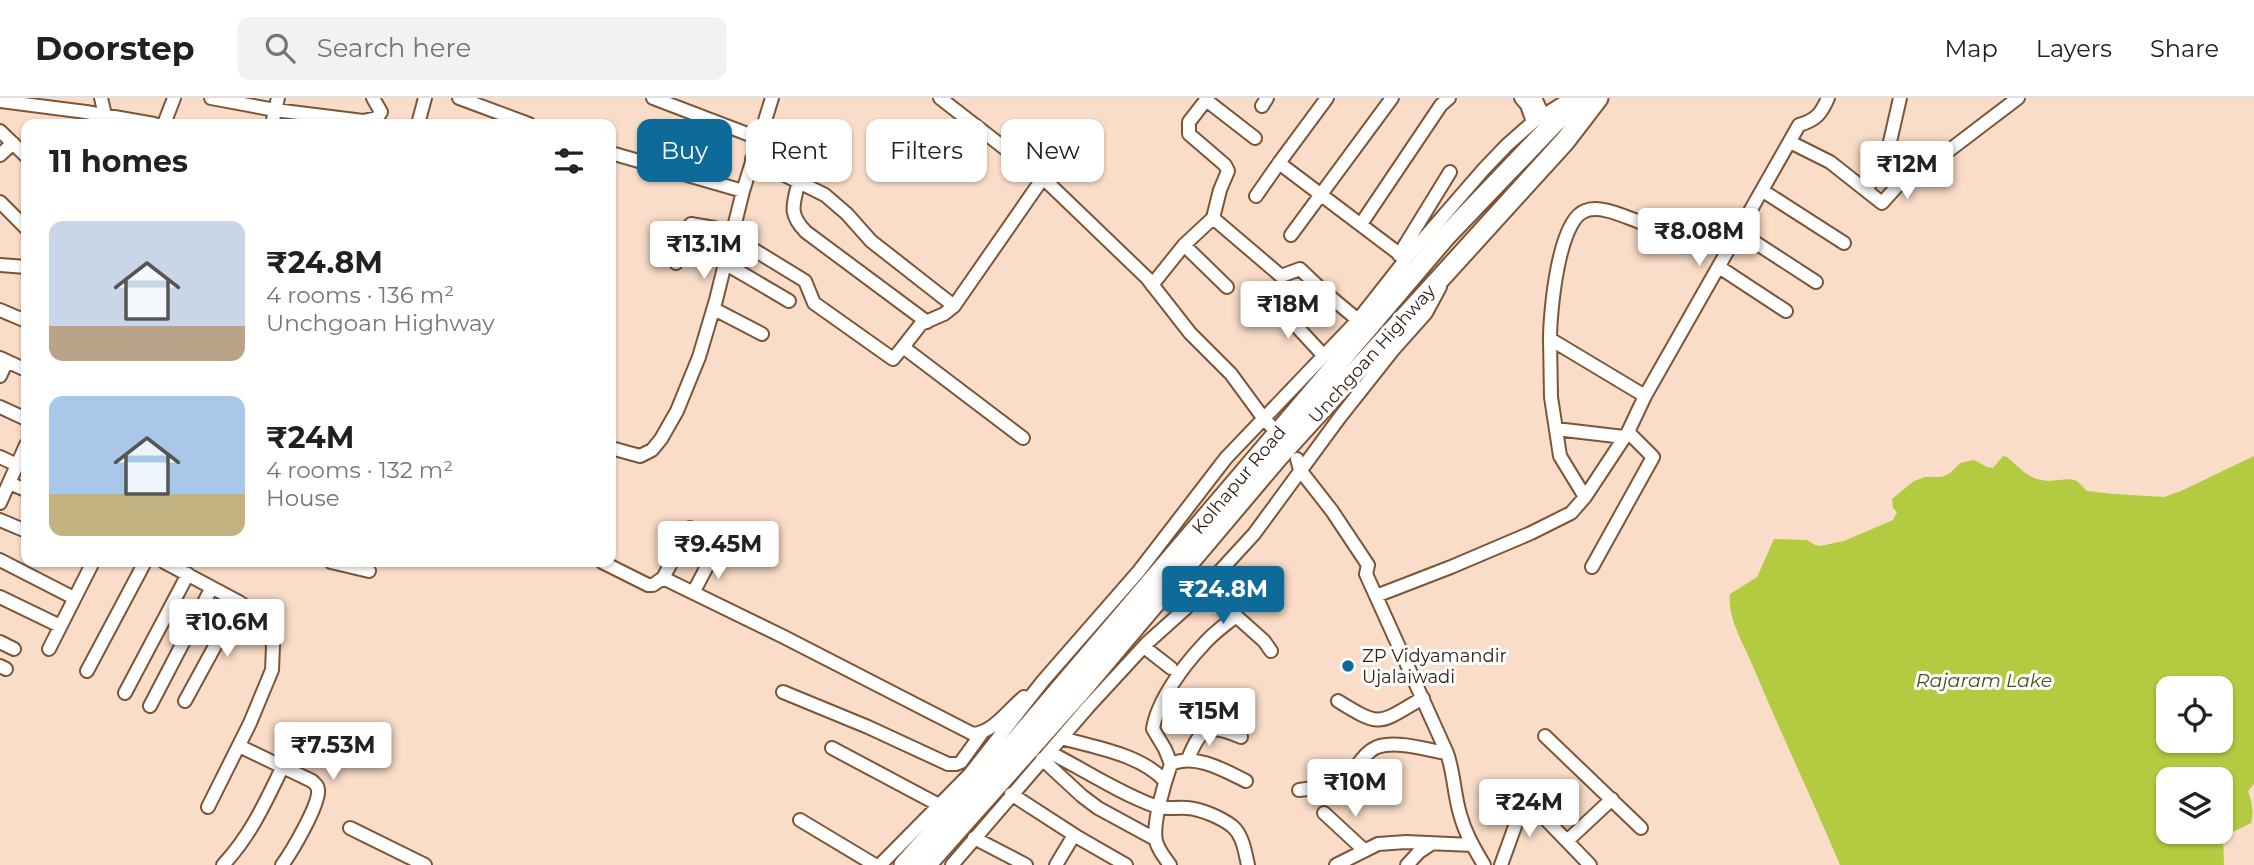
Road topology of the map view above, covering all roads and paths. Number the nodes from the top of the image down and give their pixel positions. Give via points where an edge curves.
1 (101, 98) edge
2 (174, 98) edge
3 (211, 98) edge
4 (373, 98) edge
5 (425, 98) edge
6 (459, 98) edge
7 (653, 98) edge
8 (772, 98) edge
9 (940, 98) edge
10 (1327, 98) edge
11 (1392, 98) edge
12 (1449, 98) edge
13 (1521, 98) edge
14 (1535, 98) edge
15 (1547, 98) edge
16 (1598, 98) edge
17 (1828, 98) edge
18 (1900, 98) edge
19 (2018, 98) edge
20 (1206, 99) edge
21 (1570, 100) edge
22 (0, 102) edge
23 (276, 104) edge
24 (110, 119) edge
25 (166, 119) edge
26 (353, 119) edge
27 (372, 119) edge
28 (419, 119) edge
29 (516, 119) edge
30 (765, 119) edge
31 (1537, 119) junction
32 (746, 128) edge
33 (0, 131) edge
34 (1255, 138) dead end
35 (1790, 142) junction
36 (13, 143) junction
37 (1001, 145) edge
38 (21, 151) edge
39 (616, 154) edge
40 (0, 155) edge
41 (1279, 163) junction
42 (1450, 172) dead end
43 (746, 180) edge
44 (799, 182) edge
45 (801, 182) edge
46 (1040, 182) edge
47 (1047, 182) edge
48 (1866, 190) junction
49 (743, 191) junction
50 (1763, 191) junction
51 (1322, 195) junction
52 (1256, 196) dead end
53 (0, 202) edge
54 (1213, 218) junction
55 (21, 223) edge
56 (1643, 223) dead end
57 (1361, 224) junction
58 (1739, 232) junction
59 (1291, 234) dead end
60 (733, 237) junction
61 (1844, 243) dead end
62 (1184, 245) junction
63 (1403, 257) junction
64 (676, 263) dead end
65 (726, 264) junction
66 (0, 265) edge
67 (1452, 265) junction
68 (21, 267) edge
69 (1719, 267) junction
70 (784, 269) junction
71 (1816, 282) dead end
72 (1152, 285) junction
73 (1227, 287) dead end
74 (771, 290) junction
75 (789, 301) dead end
76 (1275, 303) dead end
77 (954, 306) junction
78 (714, 309) junction
79 (0, 310) edge
80 (1786, 311) dead end
81 (21, 319) edge
82 (1358, 320) junction
83 (927, 321) junction
84 (762, 334) dead end
85 (1550, 339) junction
86 (903, 346) junction
87 (1324, 356) junction
88 (3, 359) edge
89 (21, 368) edge
90 (0, 376) edge
91 (1646, 396) junction
92 (0, 407) edge
93 (21, 417) edge
94 (1264, 419) junction
95 (1556, 429) junction
96 (1275, 430) dead end
97 (1626, 435) junction
98 (1023, 438) dead end
99 (616, 449) edge
100 (21, 456) edge
101 (0, 457) edge
102 (1298, 464) junction
103 (17, 465) junction
104 (9, 483) junction
105 (21, 489) edge
106 (1585, 497) junction
107 (0, 503) edge
108 (0, 520) edge
109 (691, 528) dead end
110 (21, 529) edge
111 (714, 553) dead end
112 (0, 560) edge
113 (90, 567) edge
114 (142, 567) edge
115 (174, 567) edge
116 (352, 567) edge
117 (612, 567) edge
118 (1592, 567) dead end
119 (369, 571) dead end
120 (188, 574) junction
121 (1217, 574) junction
122 (663, 578) junction
123 (211, 589) junction
124 (693, 593) junction
125 (1376, 596) junction
126 (0, 597) edge
127 (74, 598) junction
128 (239, 602) junction
129 (1237, 616) junction
130 (60, 626) junction
131 (0, 642) edge
132 (1144, 647) junction
133 (14, 649) dead end
134 (49, 649) dead end
135 (1271, 651) dead end
136 (1171, 668) dead end
137 (87, 671) dead end
138 (1043, 681) junction
139 (783, 692) dead end
140 (125, 693) dead end
141 (1423, 698) junction
142 (185, 701) dead end
143 (1338, 701) dead end
144 (150, 706) dead end
145 (982, 733) junction
146 (1545, 736) dead end
147 (1241, 737) dead end
148 (1062, 738) junction
149 (239, 746) junction
150 (832, 748) dead end
151 (1447, 753) junction
152 (1046, 755) junction
153 (1188, 759) junction
154 (1171, 764) junction
155 (282, 766) junction
156 (1165, 781) junction
157 (1246, 781) dead end
158 (1299, 790) dead end
159 (1011, 794) junction
160 (1612, 799) junction
161 (939, 805) junction
162 (208, 807) dead end
163 (1160, 808) junction
164 (1324, 813) dead end
165 (800, 820) dead end
166 (350, 828) dead end
167 (1642, 828) dead end
168 (1074, 835) junction
169 (974, 838) junction
170 (1156, 839) junction
171 (1567, 841) junction
172 (1431, 844) junction
173 (1472, 845) junction
174 (1364, 850) junction
175 (223, 865) edge
176 (282, 865) edge
177 (425, 865) edge
178 (875, 865) edge
179 (880, 865) edge
180 (904, 865) edge
181 (926, 865) edge
182 (952, 865) edge
183 (1026, 865) edge
184 (1056, 865) edge
185 (1126, 865) edge
186 (1170, 865) edge
187 (1248, 865) edge
188 (1336, 865) edge
189 (1408, 865) edge
190 (1484, 865) edge
191 (1502, 865) edge
192 (1590, 865) edge

1 - 24 street
2 - 25 street
3 - 23 street
4 - 27 street via 382,112
5 - 28 street
6 - 29 street
7 - 32 street
8 - 30 street
9 - 37 street
10 - 41 street
11 - 51 street
12 - 57 street
13 - 31 street
14 - 31 street via 1542,113
15 - 21 street
16 - 67 highway, Unchgoan Highway
17 - 35 street via 1820,115 1799,125
18 - 48 street via 1887,155
19 - 48 street via 1900,183 1882,203
20 - 34 street
20 - 54 street via 1188,129 1228,170
21 - 31 street
21 - 180 highway, Kolhapur Road via 1445,237 1030,725
22 - 24 street
23 - 26 street
31 - 63 street
33 - 36 street
35 - 48 street via 1830,162
35 - 50 street
36 - 38 street
36 - 40 street
39 - 49 street
41 - 51 street
41 - 52 street
42 - 63 street
43 - 49 street
44 - 83 street via 793,206 797,223
45 - 77 street via 825,195 871,241
46 - 77 street
47 - 72 street
49 - 60 street
50 - 58 street
50 - 61 street
51 - 57 street
51 - 59 street
53 - 55 street
54 - 62 street
54 - 82 street via 1282,275 1300,269
56 - 85 street via 1601,210 1586,210 1576,217 1555,271
57 - 63 street
58 - 69 street
58 - 71 street
60 - 64 street via 691,223 677,242
60 - 65 street
60 - 70 street
62 - 72 street
62 - 73 street
63 - 82 street
65 - 74 street
65 - 78 street
66 - 68 street
67 - 102 street via 1426,313
67 - 181 highway, Unchgoan Highway via 1278,457 1079,694
69 - 80 street
69 - 91 street
70 - 74 street
70 - 86 street via 805,281 814,303 893,359
72 - 94 street via 1231,374
74 - 75 street
76 - 87 street
77 - 83 street
78 - 84 street
78 - 99 street via 677,411 661,439 640,456
79 - 81 street
82 - 87 street
83 - 86 street
85 - 91 street
85 - 95 street
86 - 98 street
87 - 94 street
88 - 89 street
88 - 90 street
91 - 97 street
92 - 93 street
94 - 96 street
94 - 138 street via 1226,458 1139,570
95 - 97 street
95 - 106 street via 1560,456
97 - 106 street
97 - 118 street via 1653,457
100 - 103 street
101 - 103 street
102 - 121 street via 1254,534
102 - 125 street via 1368,565 1366,574
103 - 104 street
104 - 105 street
104 - 107 street
106 - 125 street via 1571,513 1531,533
108 - 110 street
109 - 122 street
111 - 124 street
112 - 127 street
113 - 127 street
114 - 137 street
115 - 120 street
116 - 119 street
117 - 122 street via 648,585
120 - 123 street
120 - 140 street
121 - 129 street
121 - 132 street
122 - 124 street
123 - 128 street
123 - 144 street
124 - 145 street via 973,734
125 - 141 street
126 - 130 street
127 - 130 street
128 - 142 street
128 - 149 street via 261,617 273,646 272,670
129 - 135 street
129 - 154 street via 1204,643 1182,670 1155,717 1153,729
130 - 134 street
131 - 133 street
132 - 136 street
132 - 148 street
138 - 145 street
138 - 161 street via 969,775
139 - 145 street via 948,764 961,762
141 - 143 street via 1380,721 1367,719
141 - 151 street
146 - 160 street
147 - 153 street via 1212,728 1201,733
148 - 152 street
148 - 156 street via 1131,759
149 - 155 street
149 - 162 street
150 - 161 street
151 - 158 street via 1398,745 1378,747 1337,781
151 - 173 street
152 - 159 street
152 - 163 street
152 - 170 street via 1082,796
153 - 154 street
153 - 157 street
154 - 156 street
155 - 175 street via 244,842
155 - 176 street via 312,781 319,791
156 - 163 street
159 - 168 street
159 - 169 street
160 - 167 street
160 - 171 street
161 - 179 street
163 - 170 street
163 - 187 street via 1201,811 1232,827
164 - 174 street
165 - 178 street
166 - 177 street
168 - 184 street
168 - 185 street
169 - 182 street
169 - 183 street
170 - 186 street
171 - 191 street via 1537,803 1518,818
171 - 192 street
172 - 173 street
172 - 174 street via 1378,844
172 - 189 street
173 - 190 street
174 - 188 street

